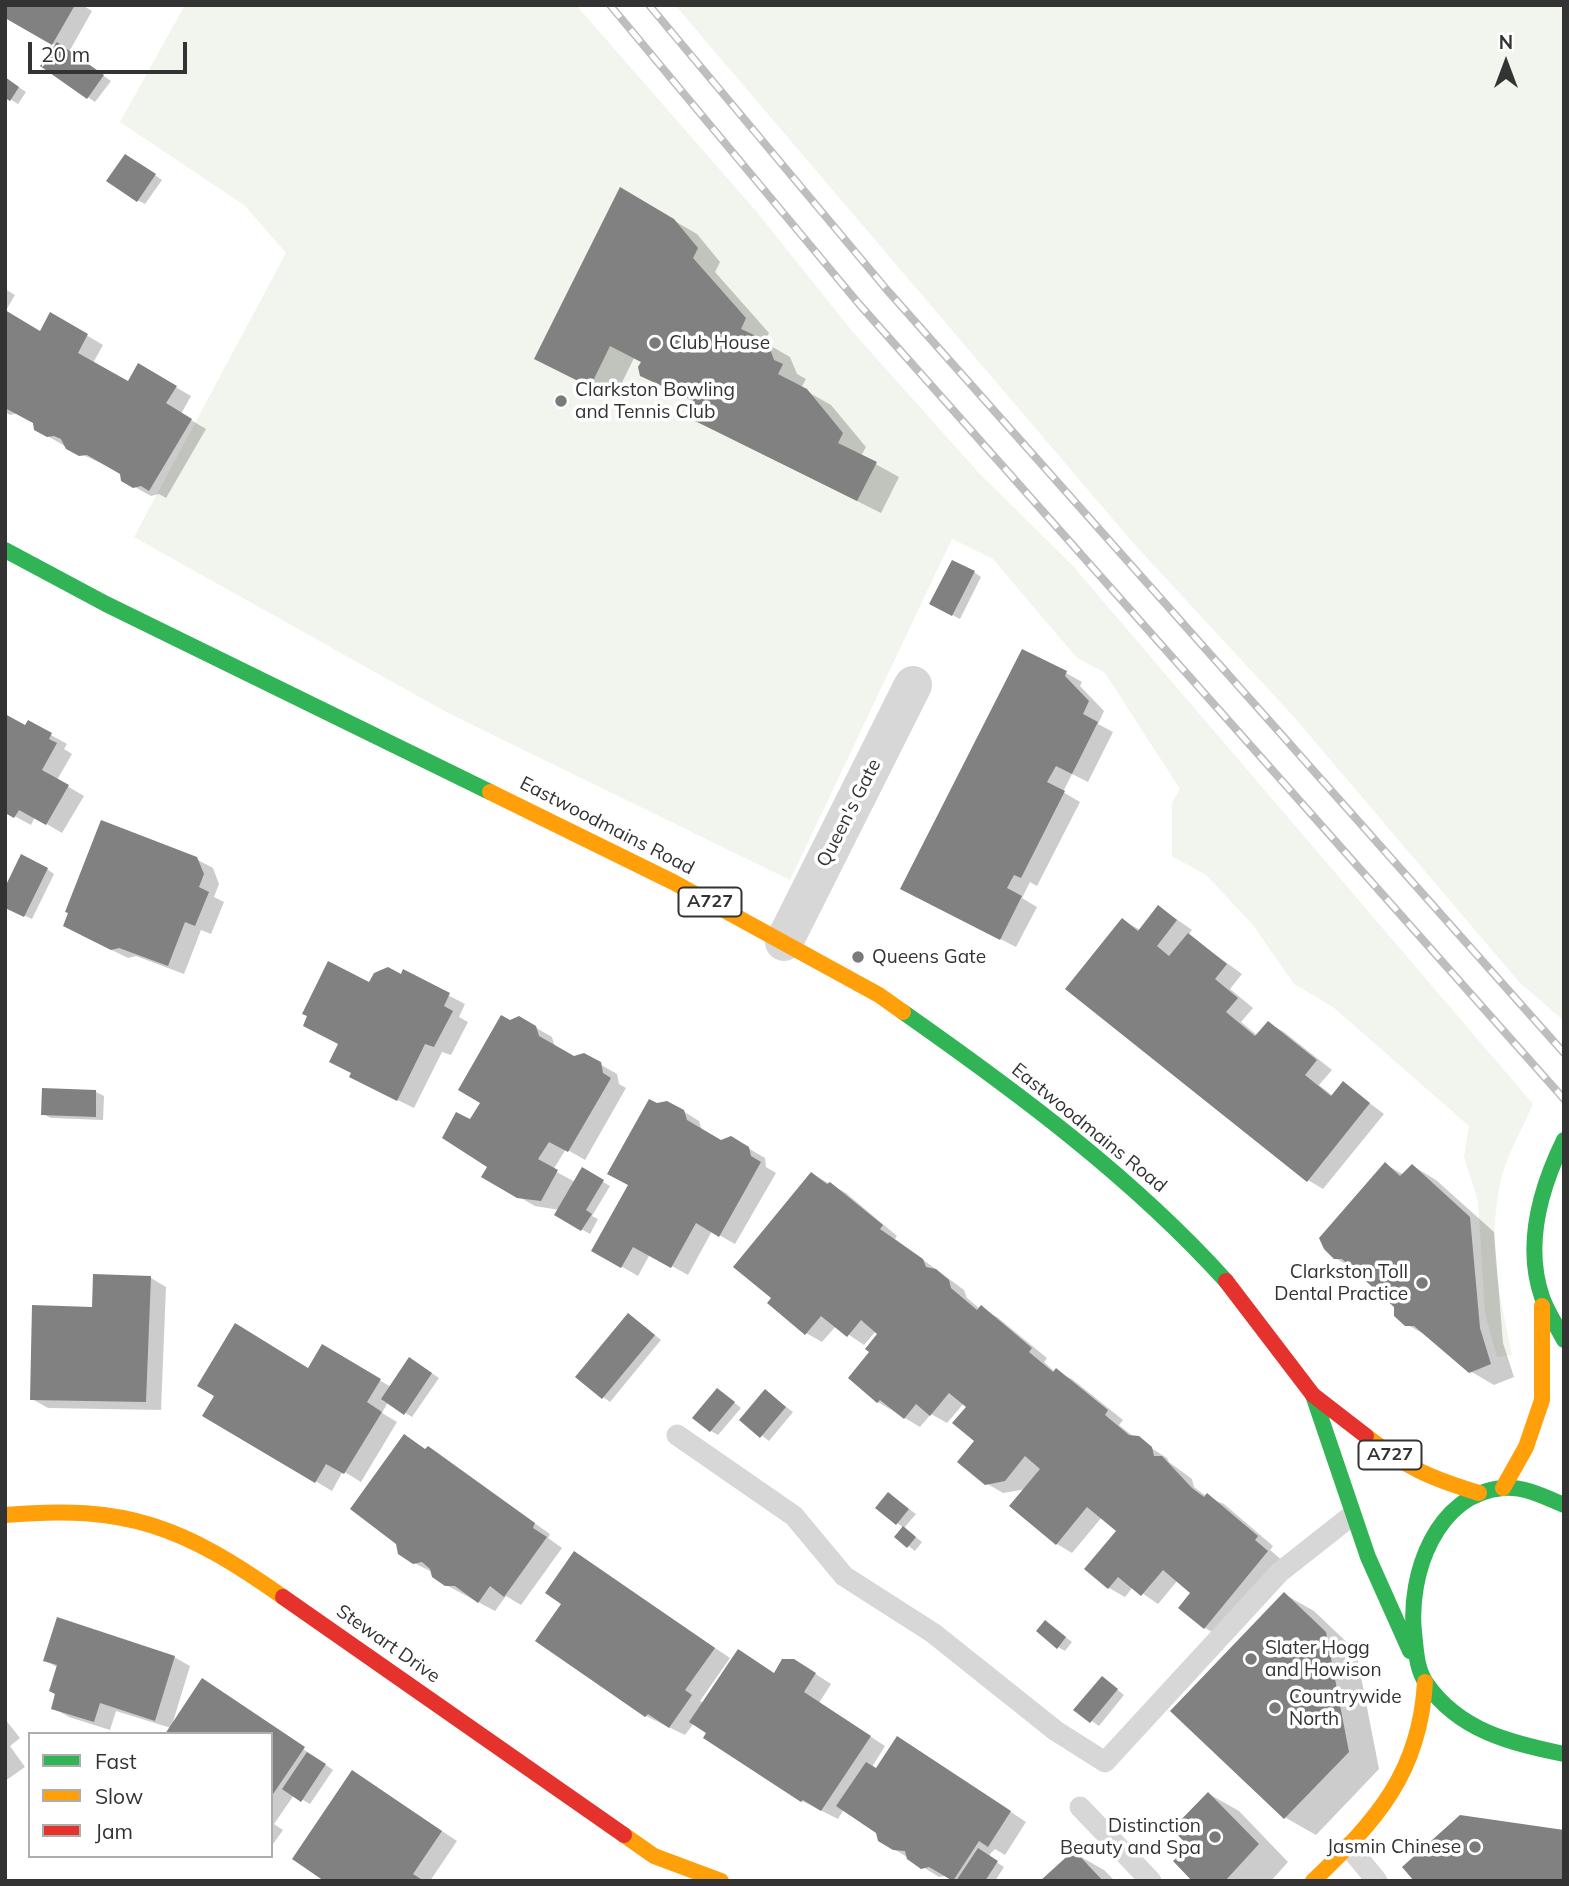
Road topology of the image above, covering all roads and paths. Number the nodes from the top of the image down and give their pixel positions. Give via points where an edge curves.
1 (5, 550) edge
2 (913, 685) dead end
3 (784, 942) junction
4 (1561, 1144) edge
5 (1542, 1296) junction
6 (1564, 1340) edge
7 (1313, 1395) junction
8 (677, 1435) dead end
9 (1503, 1488) junction
10 (1479, 1493) junction
11 (1564, 1505) edge
12 (5, 1515) edge
13 (1351, 1516) junction
14 (1418, 1667) junction
15 (1425, 1682) junction
16 (1564, 1754) edge
17 (1080, 1807) dead end
18 (1349, 1847) junction
19 (721, 1881) edge
20 (1151, 1881) edge
21 (1313, 1881) edge
22 (1377, 1881) edge

1 - 3 main road, Eastwoodmains Road / A727 via 673,882
2 - 3 street, Queen's Gate
3 - 7 main road, Eastwoodmains Road / A727 via 879,995 963,1054 1126,1182 1238,1294
4 - 5 main road via 1544,1184 1538,1226 1536,1265
5 - 6 main road
5 - 9 main road via 1542,1401 1532,1434
7 - 10 main road, Eastwoodmains Road / A727 via 1403,1465
7 - 13 main road, Eastwoodmains Road / A727
8 - 13 lane via 794,1516 844,1576 933,1633 1056,1731 1105,1762 1280,1572
9 - 10 main road
9 - 11 main road via 1531,1492
10 - 14 main road via 1453,1513 1418,1571 1412,1610
12 - 19 main road, Stewart Drive via 46,1511 142,1521 187,1538 245,1570 654,1856
13 - 14 main road, Eastwoodmains Road / A727 via 1381,1596
14 - 15 main road, Eastwoodmains Road
15 - 16 main road via 1453,1710 1496,1738
15 - 18 main road via 1414,1749 1400,1778
17 - 20 lane
18 - 21 main road
18 - 22 lane

